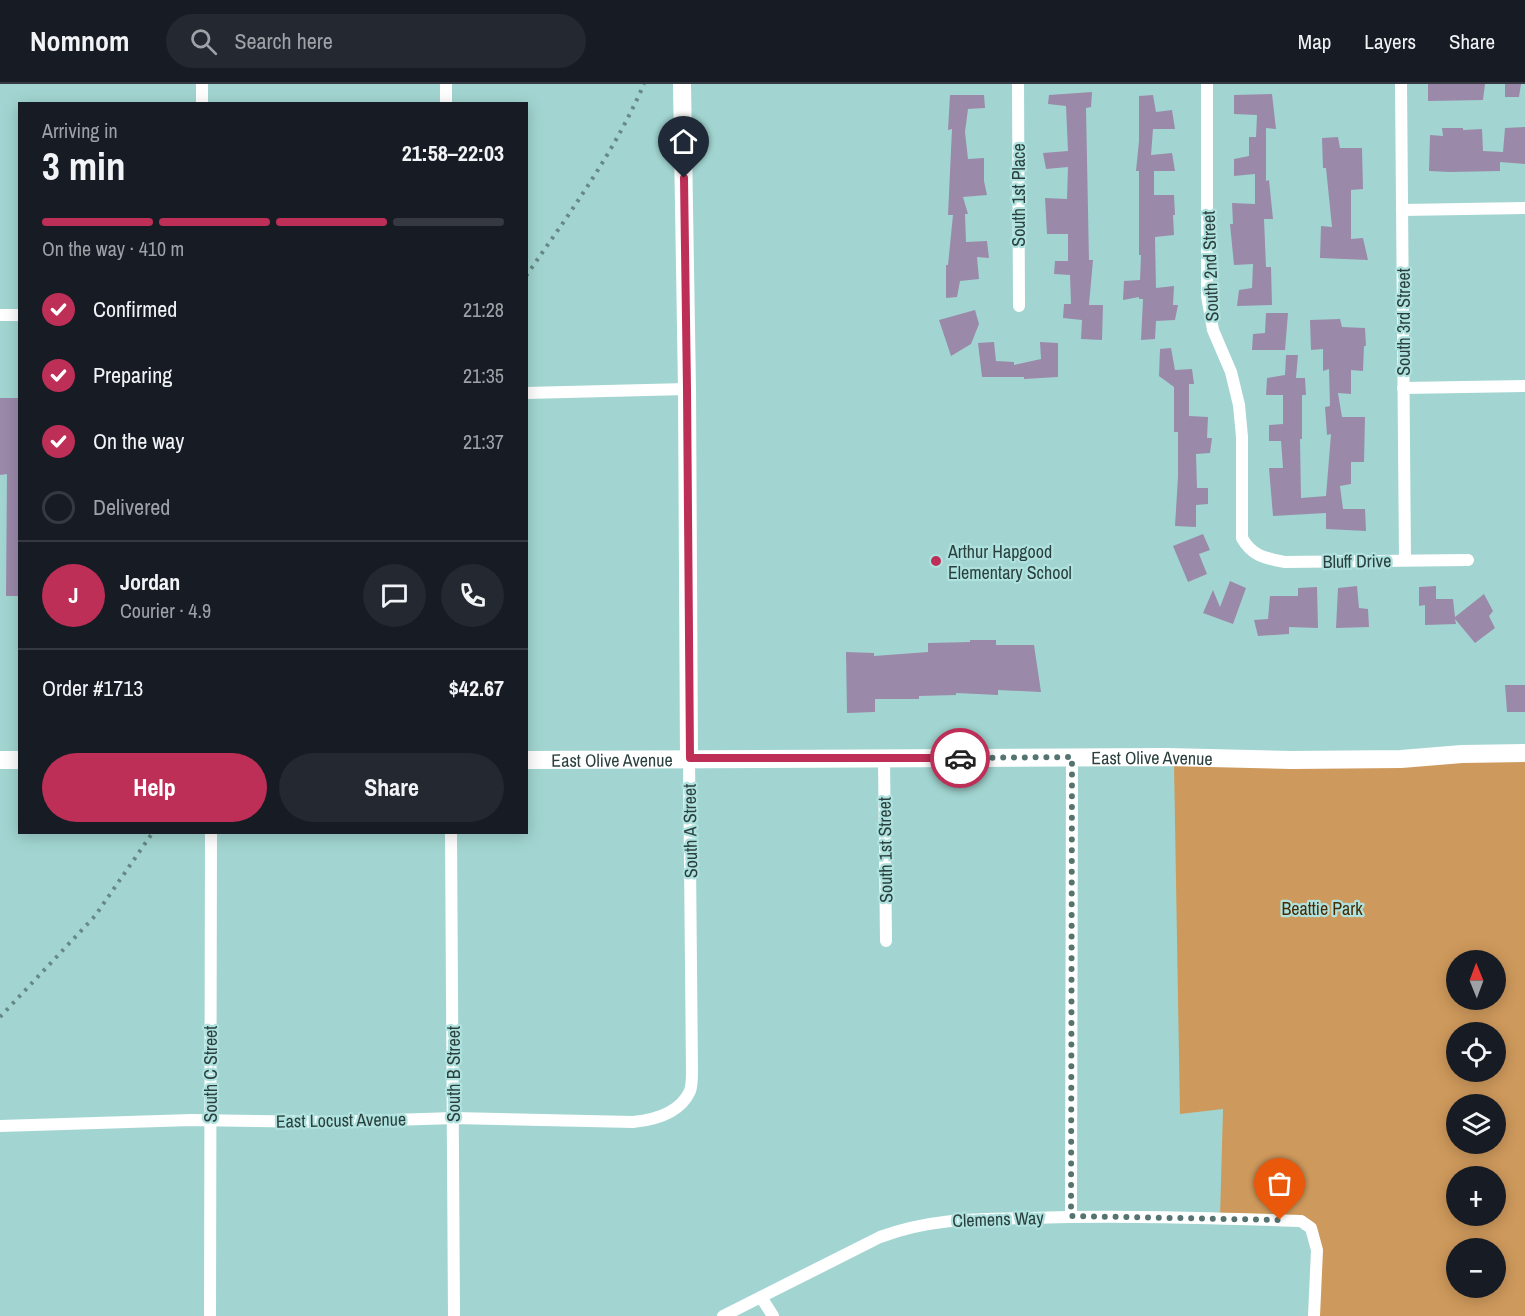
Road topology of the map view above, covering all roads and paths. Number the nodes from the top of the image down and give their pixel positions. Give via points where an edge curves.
1 (202, 84) edge
2 (446, 84) edge
3 (682, 84) edge
4 (1018, 84) edge
5 (1207, 84) edge
6 (1401, 84) edge
7 (202, 102) edge
8 (446, 102) edge
9 (1525, 208) edge
10 (1402, 210) junction
11 (1019, 306) dead end
12 (0, 315) edge
13 (18, 315) edge
14 (1525, 386) edge
15 (1403, 388) junction
16 (687, 389) junction
17 (528, 393) edge
18 (1248, 549) joint
19 (1406, 560) junction
20 (1468, 560) dead end
21 (1525, 753) edge
22 (1072, 757) junction
23 (690, 758) junction
24 (884, 759) junction
25 (0, 760) edge
26 (18, 760) edge
27 (528, 760) edge
28 (211, 834) edge
29 (451, 834) edge
30 (886, 941) dead end
31 (678, 1106) joint
32 (454, 1118) junction
33 (210, 1120) junction
34 (0, 1126) edge
35 (1071, 1216) junction
36 (761, 1297) junction
37 (210, 1316) edge
38 (454, 1316) edge
39 (723, 1316) edge
40 (773, 1316) edge
41 (1314, 1316) edge

1 - 7 street
2 - 8 street
3 - 16 street, South A Street
4 - 11 street, South 1st Place
5 - 18 street, South 2nd Street via 1207,296 1213,330 1231,372 1239,405 1242,538
6 - 10 street, South 3rd Street
9 - 10 street
10 - 15 street, South 3rd Street
12 - 13 street
14 - 15 street
15 - 19 street, South 3rd Street
16 - 17 street
16 - 23 street, South A Street
18 - 19 street, Bluff Drive via 1260,557 1284,562
19 - 20 street, Bluff Drive
21 - 22 street, East Olive Avenue via 1291,760
22 - 24 street, East Olive Avenue
22 - 35 street
23 - 24 street, East Olive Avenue
23 - 27 street, East Olive Avenue
23 - 31 street, South A Street via 693,1071 690,1090
24 - 30 street, South 1st Street
25 - 26 street
28 - 33 street, South C Street
29 - 32 street, South B Street
31 - 32 street, East Locust Avenue via 661,1117 633,1122
32 - 33 street, East Locust Avenue
32 - 38 street, South B Street
33 - 34 street, East Locust Avenue
33 - 37 street, South C Street
35 - 36 street, Clemens Way via 951,1220 903,1229
35 - 41 street, Clemens Way via 1301,1221 1311,1228 1317,1250
36 - 39 street, Clemens Way
36 - 40 street

